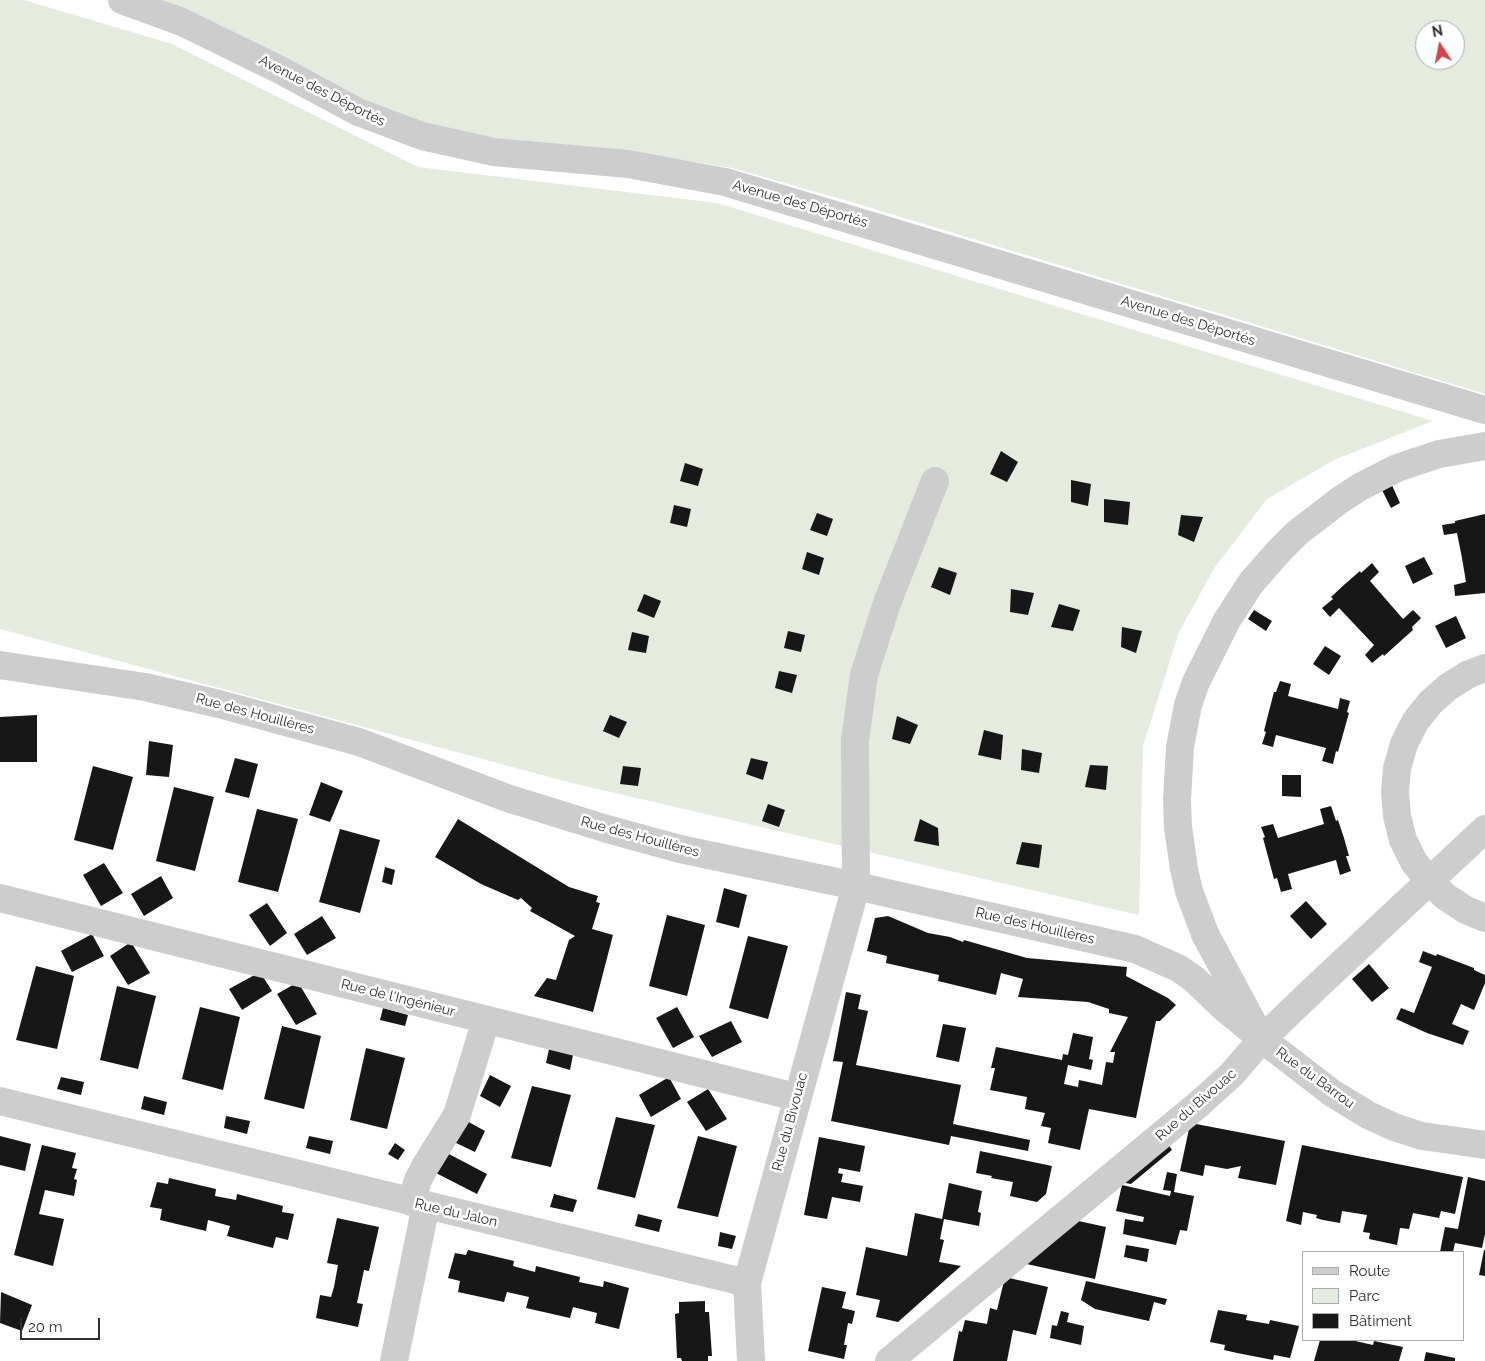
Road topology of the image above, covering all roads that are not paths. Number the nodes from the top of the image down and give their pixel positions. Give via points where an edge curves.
1 (122, 0) edge
2 (1485, 410) edge
3 (1485, 446) edge
4 (936, 481) dead end
5 (0, 665) edge
6 (1485, 668) edge
7 (1485, 829) edge
8 (1429, 881) junction
9 (856, 886) junction
10 (0, 898) edge
11 (1485, 918) edge
12 (486, 1020) junction
13 (1262, 1039) junction
14 (796, 1098) junction
15 (0, 1101) edge
16 (1485, 1145) edge
17 (418, 1203) junction
18 (747, 1282) junction
19 (394, 1361) edge
20 (751, 1361) edge
21 (889, 1361) edge

1 - 2 street, Avenue des Déportés via 182,22 358,112 422,136 494,152 628,164 725,182
3 - 13 street via 1439,454 1397,468 1360,487 1304,528 1251,583 1227,620 1196,682 1180,747 1177,800 1184,869 1205,934
4 - 9 street, Rue du Bivouac via 887,603 864,675 855,740
5 - 9 street, Rue des Houillères via 145,687 261,714 359,742 507,798 606,829 680,849
6 - 8 street via 1448,687 1430,703 1415,722 1397,768 1397,816 1414,862
7 - 8 street, Rue du Bivouac
8 - 11 street via 1446,897
8 - 13 street, Rue du Bivouac
9 - 13 street, Rue des Houillères via 1135,949 1178,968 1194,979
9 - 14 street, Rue du Bivouac
10 - 12 street, Rue de l'Ingénieur
12 - 14 street, Rue de l'Ingénieur
12 - 17 street via 457,1115 418,1180
13 - 16 street, Rue du Barrou via 1332,1093 1368,1115 1422,1136
13 - 21 street, Rue du Bivouac via 1232,1074 1200,1103
14 - 18 street, Rue du Bivouac
15 - 17 street, Rue du Jalon
17 - 18 street, Rue du Jalon
17 - 19 street
18 - 20 street, Rue du Bivouac

